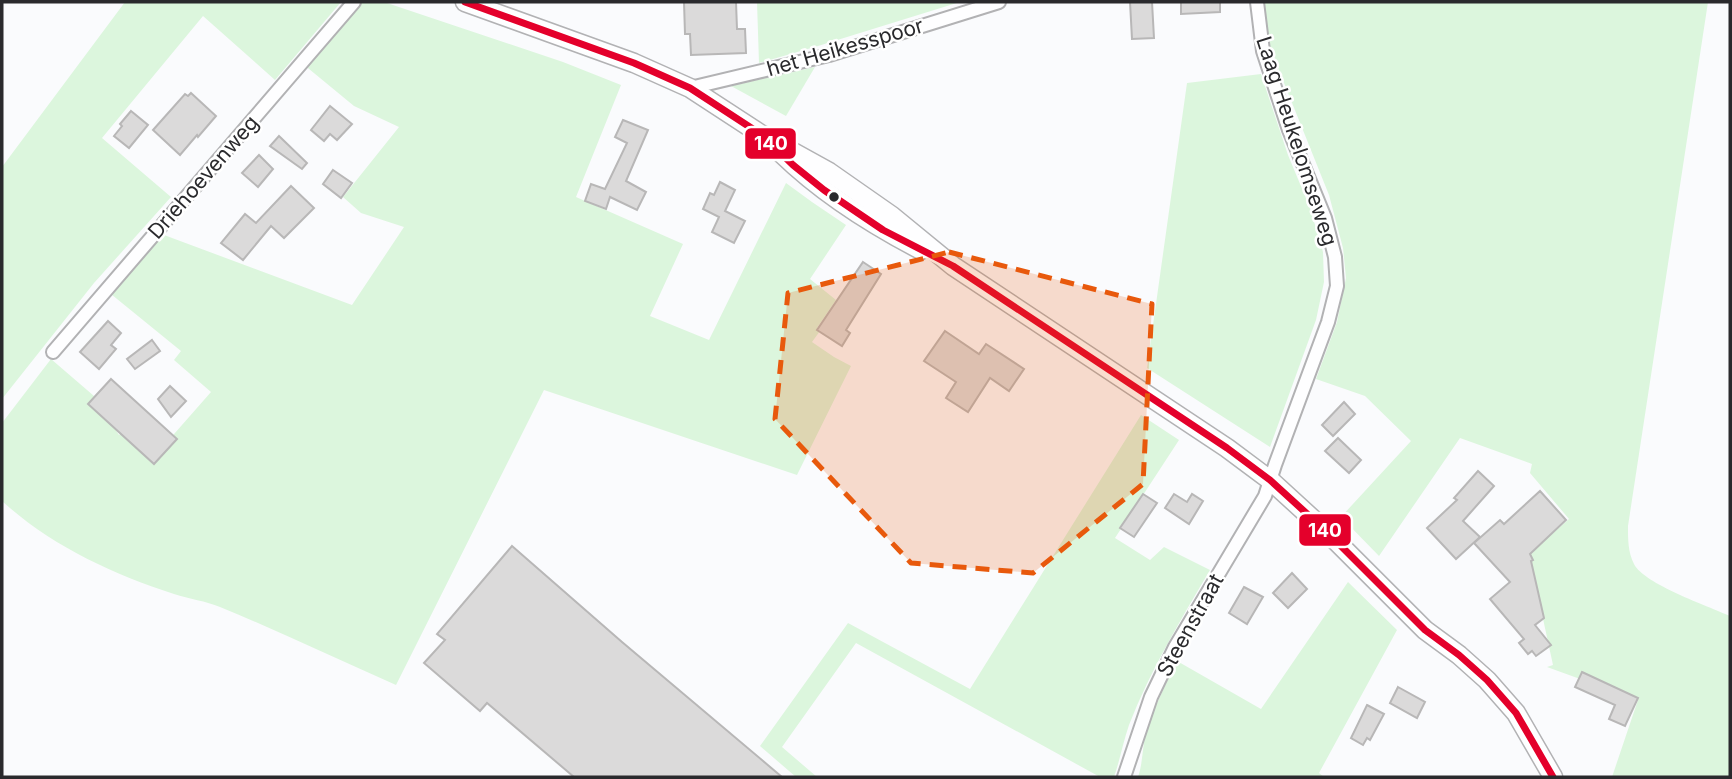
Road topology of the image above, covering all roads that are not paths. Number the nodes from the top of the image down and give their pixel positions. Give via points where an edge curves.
1 (354, 2) edge
2 (465, 2) edge
3 (999, 2) edge
4 (1256, 2) edge
5 (690, 88) junction
6 (53, 352) dead end
7 (1270, 480) junction
8 (1124, 777) edge
9 (1553, 777) edge

1 - 6 street, Driehoevenweg
2 - 5 street via 635,63
3 - 5 street, het Heikesspoor via 829,55
4 - 7 street, Laag Heukelomseweg via 1263,51 1325,218 1337,286
5 - 7 street via 762,135 824,190 883,230 953,266
7 - 8 street, Steenstraat via 1265,496 1175,647 1151,697
7 - 9 street via 1424,630 1459,655 1503,697

